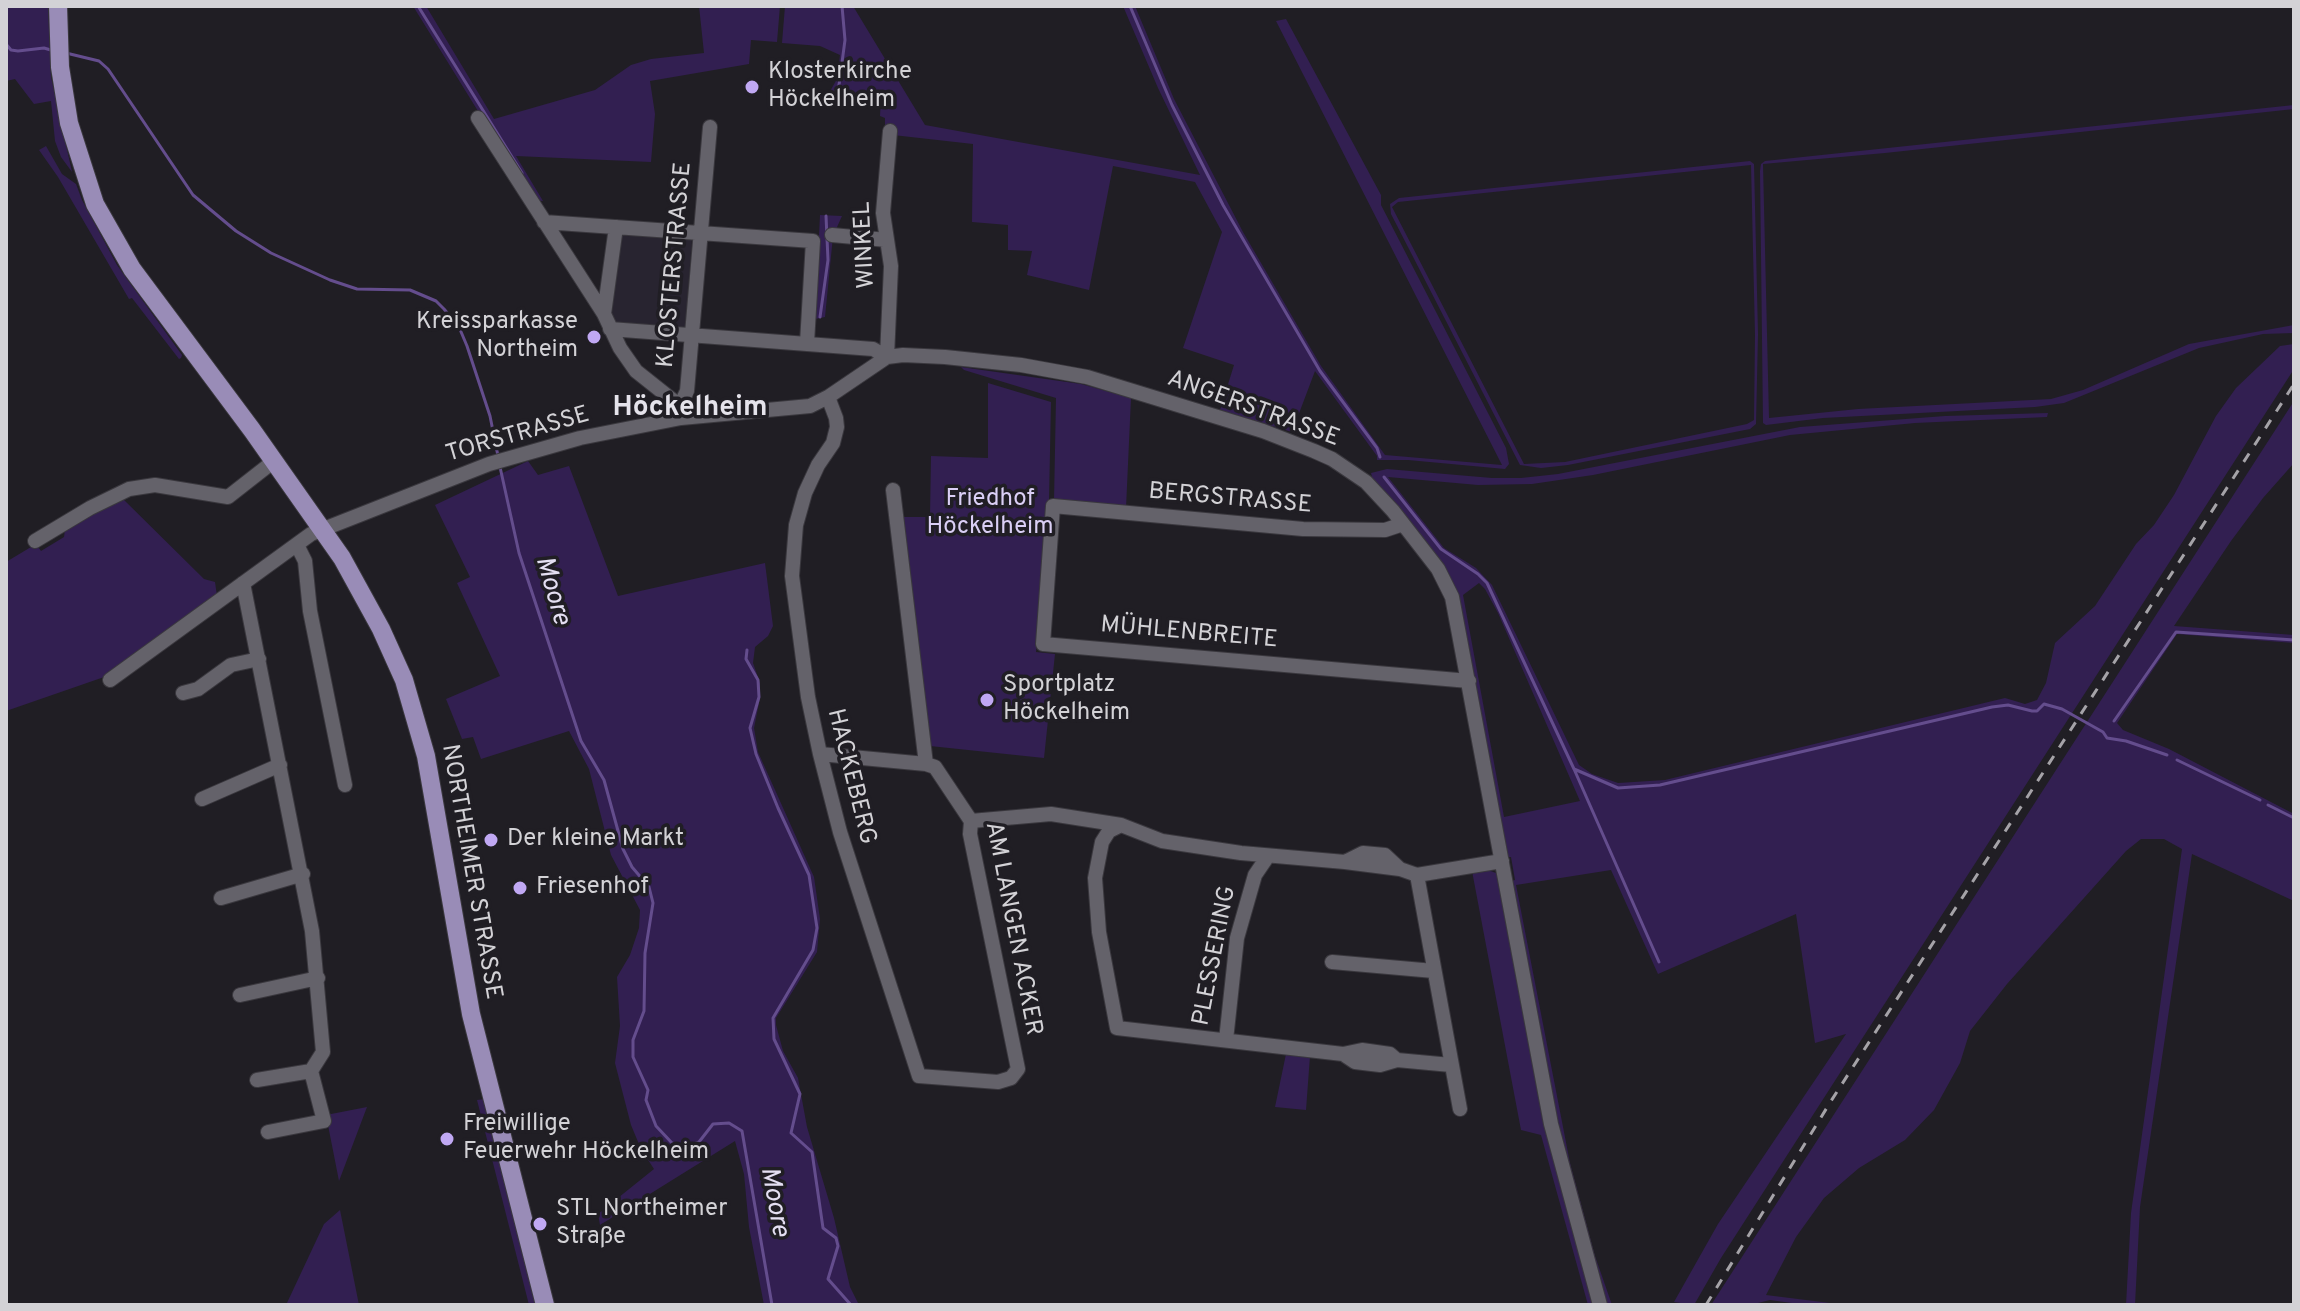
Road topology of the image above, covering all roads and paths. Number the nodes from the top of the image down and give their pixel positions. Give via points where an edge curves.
1 (58, 6) edge
2 (478, 118) dead end
3 (710, 127) dead end
4 (890, 131) dead end
5 (544, 222) junction
6 (616, 227) junction
7 (700, 234) junction
8 (832, 235) dead end
9 (887, 240) junction
10 (604, 314) junction
11 (610, 329) junction
12 (692, 334) junction
13 (807, 343) junction
14 (887, 357) junction
15 (828, 397) junction
16 (681, 412) junction
17 (274, 461) junction
18 (893, 490) dead end
19 (1053, 506) joint
20 (1403, 524) junction
21 (323, 530) junction
22 (35, 541) dead end
23 (297, 545) junction
24 (243, 583) junction
25 (259, 659) junction
26 (110, 680) dead end
27 (1469, 681) junction
28 (183, 693) dead end
29 (820, 754) junction
30 (926, 764) junction
31 (280, 765) junction
32 (345, 785) dead end
33 (202, 799) dead end
34 (1090, 819) junction
35 (971, 821) junction
36 (1121, 825) junction
37 (1102, 842) junction
38 (1241, 853) junction
39 (1268, 856) junction
40 (1502, 861) junction
41 (303, 874) junction
42 (1255, 875) junction
43 (1417, 875) junction
44 (221, 898) dead end
45 (1332, 962) dead end
46 (1434, 971) junction
47 (318, 978) junction
48 (240, 995) dead end
49 (1226, 1040) junction
50 (1451, 1065) junction
51 (311, 1071) junction
52 (1011, 1078) joint
53 (257, 1080) dead end
54 (1460, 1109) dead end
55 (268, 1132) dead end
56 (545, 1305) edge
57 (1600, 1305) edge

1 - 17 main road, NORTHEIMER STRASSE via 69,123 90,190 132,269
2 - 5 street
3 - 7 street, KLOSTERSTRASSE
4 - 9 street, WINKEL via 883,213
5 - 6 street
5 - 10 street
6 - 7 street
6 - 10 street
7 - 12 street, KLOSTERSTRASSE
7 - 13 street via 813,241
8 - 9 street
9 - 14 street, WINKEL
10 - 11 street
11 - 12 street, ANGERSTRASSE
11 - 16 street via 636,371
12 - 13 street, ANGERSTRASSE
12 - 16 street, KLOSTERSTRASSE
13 - 14 street, ANGERSTRASSE via 873,349
14 - 15 street
14 - 20 street, ANGERSTRASSE via 976,360 1087,377 1263,431 1354,473
15 - 16 street, TORSTRASSE via 791,409
15 - 29 street, HACKEBERG via 836,434 805,493 792,554 798,634
16 - 21 street, TORSTRASSE via 505,458
17 - 21 main road, NORTHEIMER STRASSE
17 - 22 street via 228,497 155,485 129,489
18 - 30 street
19 - 20 street, BERGSTRASSE via 1303,529 1385,530
19 - 27 street, MÜHLENBREITE via 1043,644
20 - 27 street, ANGERSTRASSE via 1452,597
21 - 23 street
21 - 56 main road, NORTHEIMER STRASSE via 381,629 416,719 436,804 471,1014
23 - 24 street
23 - 32 street via 305,561
24 - 25 street
24 - 26 street
25 - 28 street via 231,665 198,689
25 - 31 street
27 - 40 street, ANGERSTRASSE
29 - 30 street
29 - 52 street, HACKEBERG via 919,1076 998,1082
30 - 35 street, AM LANGEN ACKER via 935,767
31 - 33 street
31 - 41 street
34 - 35 street via 1051,814
34 - 36 street
34 - 37 street
35 - 52 street, AM LANGEN ACKER via 1018,1069
36 - 37 street
36 - 38 street via 1162,841
37 - 49 street, PLESSERING via 1095,878 1098,918 1117,1028
38 - 39 street
38 - 42 street, PLESSERING
39 - 42 street, PLESSERING
39 - 43 street via 1345,862 1363,853 1385,855
40 - 43 street
40 - 57 street, ANGERSTRASSE via 1551,1124
41 - 44 street
41 - 47 street
42 - 49 street, PLESSERING via 1237,938
43 - 46 street
45 - 46 street
46 - 50 street
47 - 48 street
47 - 51 street via 323,1052
49 - 50 street via 1343,1054 1355,1062 1380,1065 1397,1060
50 - 54 street
51 - 53 street
51 - 55 street via 324,1121

